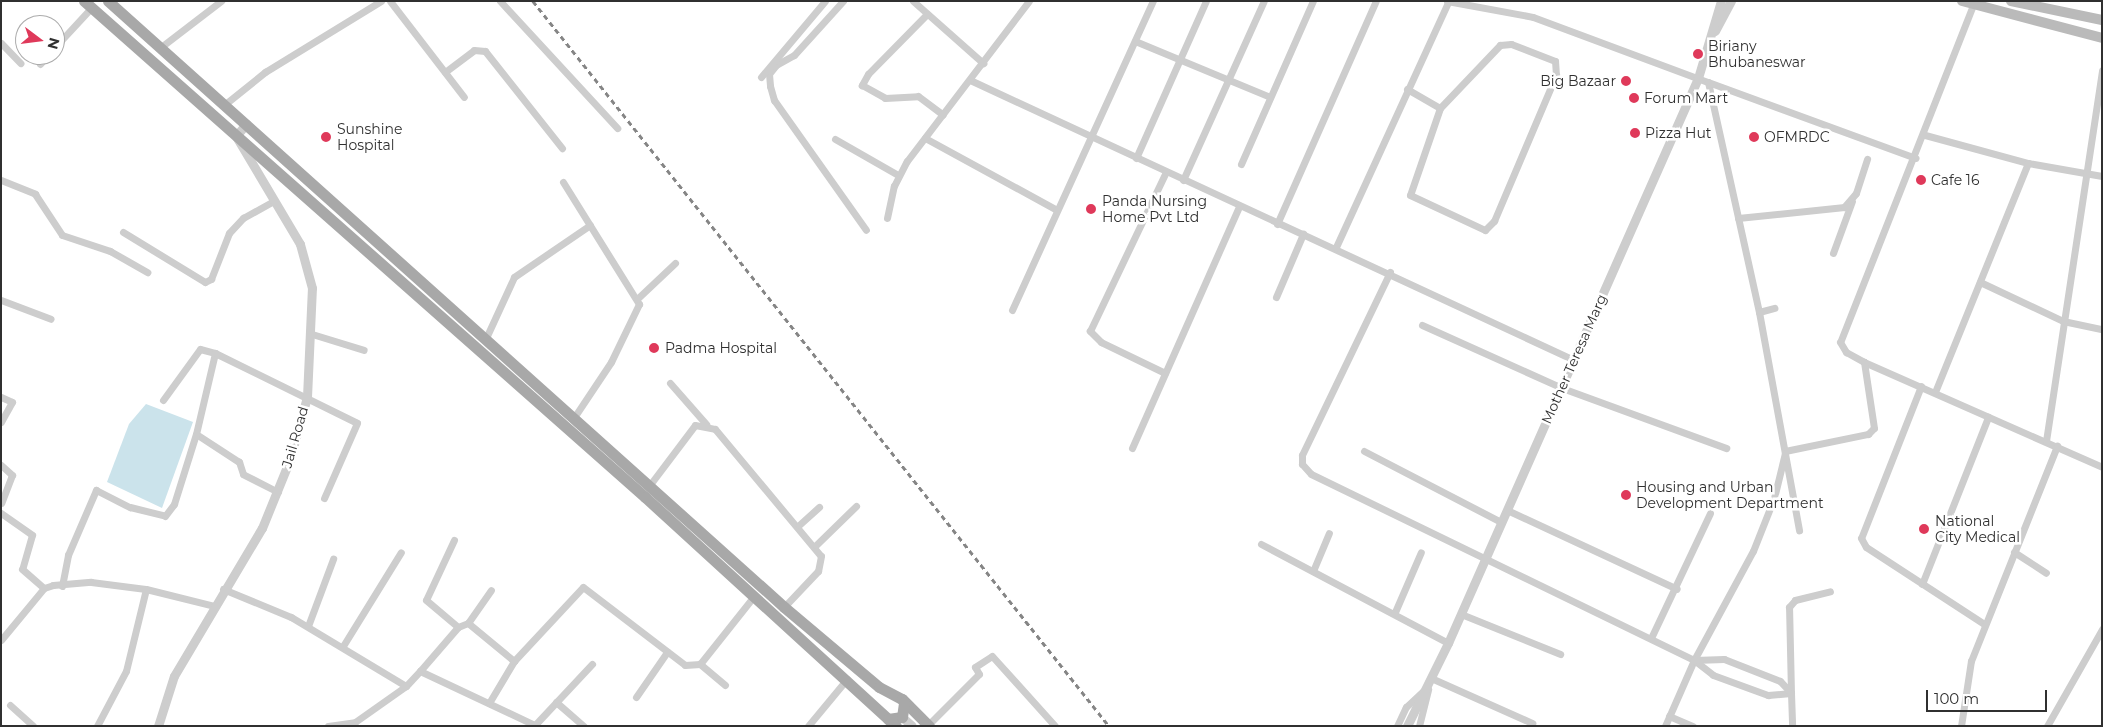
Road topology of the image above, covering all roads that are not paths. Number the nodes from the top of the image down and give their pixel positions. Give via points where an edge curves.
1 (108, 1) edge
2 (222, 1) edge
3 (382, 1) edge
4 (390, 1) edge
5 (500, 1) edge
6 (826, 1) edge
7 (843, 1) edge
8 (913, 1) edge
9 (1030, 1) edge
10 (1154, 1) edge
11 (1206, 1) edge
12 (1264, 1) edge
13 (1313, 1) edge
14 (1376, 1) edge
15 (1447, 1) edge
16 (1721, 1) edge
17 (1731, 1) edge
18 (1962, 1) edge
19 (2011, 1) edge
20 (88, 5) edge
21 (1973, 5) junction
22 (927, 14) junction
23 (2102, 20) edge
24 (1715, 31) junction
25 (65, 34) edge
26 (2102, 38) edge
27 (1135, 41) junction
28 (1, 43) edge
29 (161, 47) junction
30 (15, 58) edge
31 (1180, 59) junction
32 (983, 63) junction
33 (2102, 70) edge
34 (445, 72) junction
35 (761, 77) dead end
36 (1698, 78) junction
37 (970, 80) junction
38 (1229, 80) junction
39 (1708, 82) junction
40 (1407, 89) junction
41 (464, 97) dead end
42 (1270, 97) junction
43 (224, 105) junction
44 (1440, 108) junction
45 (943, 115) junction
46 (246, 124) junction
47 (618, 128) dead end
48 (236, 136) junction
49 (1090, 136) junction
50 (1924, 136) junction
51 (925, 138) junction
52 (835, 140) dead end
53 (562, 148) dead end
54 (1136, 158) junction
55 (1916, 158) junction
56 (1867, 160) dead end
57 (2028, 163) junction
58 (1240, 164) dead end
59 (1166, 172) junction
60 (2084, 173) junction
61 (898, 175) junction
62 (2102, 176) edge
63 (1, 180) edge
64 (1183, 180) junction
65 (563, 182) dead end
66 (1852, 200) junction
67 (274, 201) junction
68 (1239, 206) junction
69 (1057, 210) junction
70 (887, 218) dead end
71 (1738, 218) junction
72 (1278, 224) junction
73 (590, 225) junction
74 (866, 230) dead end
75 (124, 232) dead end
76 (1303, 234) junction
77 (1336, 247) junction
78 (1832, 253) dead end
79 (675, 263) dead end
80 (147, 272) dead end
81 (1390, 272) junction
82 (1980, 282) junction
83 (638, 298) junction
84 (1276, 298) dead end
85 (1, 300) edge
86 (1774, 308) dead end
87 (1012, 310) dead end
88 (1758, 312) junction
89 (51, 319) dead end
90 (2063, 321) junction
91 (1422, 325) dead end
92 (2102, 329) edge
93 (312, 334) junction
94 (486, 338) junction
95 (364, 350) dead end
96 (215, 353) junction
97 (1574, 360) junction
98 (1864, 362) junction
99 (1165, 374) junction
100 (670, 383) dead end
101 (1921, 386) junction
102 (1562, 388) junction
103 (1935, 392) junction
104 (1, 397) edge
105 (307, 397) junction
106 (163, 400) dead end
107 (575, 416) junction
108 (1988, 417) junction
109 (1, 422) edge
110 (706, 424) junction
111 (196, 434) junction
112 (2046, 441) junction
113 (2057, 446) junction
114 (1132, 448) dead end
115 (1726, 448) dead end
116 (1364, 451) dead end
117 (1786, 451) junction
118 (1, 466) edge
119 (2102, 467) edge
120 (649, 486) junction
121 (278, 492) junction
122 (324, 498) dead end
123 (1, 503) edge
124 (856, 506) dead end
125 (819, 508) dead end
126 (1507, 510) junction
127 (1, 513) edge
128 (1710, 513) dead end
129 (1501, 522) junction
130 (799, 525) junction
131 (1799, 530) dead end
132 (1329, 533) dead end
133 (454, 540) dead end
134 (1261, 544) dead end
135 (816, 546) junction
136 (402, 552) dead end
137 (1421, 552) dead end
138 (2014, 552) junction
139 (1486, 557) junction
140 (333, 559) dead end
141 (1313, 571) junction
142 (2046, 573) dead end
143 (1922, 584) junction
144 (62, 586) junction
145 (44, 588) junction
146 (146, 588) junction
147 (223, 589) junction
148 (1677, 589) junction
149 (491, 590) dead end
150 (1830, 591) dead end
151 (754, 596) junction
152 (214, 606) junction
153 (784, 608) junction
154 (1395, 612) junction
155 (1461, 614) junction
156 (468, 623) junction
157 (1984, 624) junction
158 (308, 626) junction
159 (458, 627) junction
160 (2102, 629) edge
161 (1651, 638) junction
162 (1, 640) edge
163 (1448, 643) junction
164 (343, 646) junction
165 (667, 652) junction
166 (1560, 654) dead end
167 (1694, 660) junction
168 (514, 661) junction
169 (592, 664) dead end
170 (700, 664) junction
171 (420, 671) junction
172 (846, 679) junction
173 (1430, 682) junction
174 (725, 685) dead end
175 (406, 686) junction
176 (1791, 694) junction
177 (636, 698) dead end
178 (902, 699) junction
179 (556, 702) junction
180 (489, 703) junction
181 (10, 705) dead end
182 (1669, 716) junction
183 (892, 719) edge
184 (1409, 723) edge
185 (1532, 723) dead end
186 (534, 725) edge
187 (928, 725) edge
188 (33, 726) edge
189 (97, 726) edge
190 (158, 726) edge
191 (328, 726) edge
192 (584, 726) edge
193 (808, 726) edge
194 (912, 726) edge
195 (1055, 726) edge
196 (1397, 726) edge
197 (1419, 726) edge
198 (1665, 726) edge
199 (1693, 726) edge
200 (1792, 726) edge
201 (1961, 726) edge
202 (2047, 726) edge

1 - 29 main road
2 - 29 street
3 - 43 street via 265,72
4 - 34 street
5 - 47 street
6 - 35 street
7 - 74 street via 794,55 769,74 770,86 774,100
8 - 22 street
9 - 32 street
10 - 27 street
11 - 31 street
12 - 38 street
13 - 42 street
14 - 72 street
15 - 36 street via 1534,17
15 - 40 street
16 - 24 street, Mother Teresa Marg
17 - 24 street, Mother Teresa Marg
18 - 21 main road
19 - 23 main road
20 - 25 street
20 - 48 main road
21 - 26 main road
21 - 50 street
22 - 32 street
22 - 45 street via 868,74 862,85 885,98 918,96
24 - 36 street, Mother Teresa Marg
27 - 31 street
27 - 49 street
28 - 30 street
29 - 43 main road
31 - 38 street
31 - 54 street
32 - 37 street
33 - 60 street
34 - 41 street
34 - 53 street via 474,50 485,50
36 - 39 street
36 - 97 street, Mother Teresa Marg
37 - 45 street
37 - 49 street
38 - 42 street
38 - 64 street
39 - 55 street
39 - 71 street
40 - 44 street
40 - 77 street
42 - 58 street
43 - 46 main road
44 - 44 street via 1410,195 1485,230 1494,221 1552,84 1555,61 1500,44
45 - 51 street
46 - 48 street
46 - 94 main road
48 - 67 street, Jail Road
48 - 151 main road
49 - 54 street
49 - 69 street
50 - 55 street
50 - 57 street
51 - 61 street
51 - 69 street
52 - 61 street
54 - 59 street
55 - 98 street via 1842,334 1842,348
56 - 66 street
57 - 60 street
57 - 82 street
59 - 64 street
59 - 99 street via 1090,331 1102,342
60 - 62 street
60 - 90 street
61 - 70 street
63 - 80 street via 35,194 62,235 110,251
64 - 68 street
65 - 73 street
66 - 71 street via 1838,208
66 - 78 street
67 - 75 street via 228,233 212,279 205,282
67 - 93 street, Jail Road via 300,244 312,288
68 - 72 street
68 - 99 street
69 - 87 street
71 - 88 street
72 - 76 street
73 - 83 street
73 - 94 street via 514,277
76 - 77 street
76 - 84 street
77 - 81 street
79 - 83 street
81 - 97 street
81 - 139 street via 1302,456 1302,464 1311,474
82 - 90 street
82 - 103 street
83 - 107 street via 631,326
85 - 89 street
86 - 88 street
88 - 117 street
90 - 92 street
90 - 112 street
91 - 102 street
93 - 95 street
93 - 105 street, Jail Road
94 - 107 main road
96 - 105 street
96 - 106 street via 200,350
96 - 111 street
97 - 102 street, Mother Teresa Marg
98 - 101 street
98 - 117 street via 1874,428 1868,434
99 - 114 street
100 - 110 street
101 - 103 street
101 - 143 street via 1861,530 1866,547
102 - 115 street
102 - 126 street, Mother Teresa Marg
103 - 108 street
104 - 109 street via 12,402
105 - 121 street, Jail Road
105 - 122 street via 357,423
107 - 120 main road
108 - 112 street
108 - 143 street
110 - 120 street via 695,425
110 - 130 street via 723,436
111 - 121 street via 239,462 243,474
111 - 144 street via 174,504 165,516 130,507 96,490 68,555
112 - 113 street
113 - 119 street
113 - 138 street
116 - 129 street
117 - 131 street
117 - 167 street via 1774,498 1753,551
118 - 123 street via 12,475
120 - 153 main road
121 - 147 street, Jail Road via 250,550
124 - 135 street
125 - 130 street
126 - 129 street, Mother Teresa Marg
126 - 148 street
127 - 145 street via 32,535 22,569
128 - 148 street
129 - 139 street, Mother Teresa Marg
130 - 135 street
132 - 141 street
133 - 159 street via 426,600
134 - 141 street
135 - 153 street via 821,556 818,571
136 - 164 street
137 - 154 street
138 - 142 street
138 - 157 street
139 - 155 street, Mother Teresa Marg
139 - 161 street
140 - 158 street
141 - 154 street
143 - 157 street
144 - 145 street
144 - 146 street via 91,582
145 - 162 street
146 - 152 street
146 - 189 street via 126,671
147 - 152 street, Jail Road
147 - 158 street
148 - 161 street
149 - 156 street
150 - 176 street via 1795,600 1789,607
151 - 170 street
151 - 172 main road
152 - 190 street, Jail Road via 174,676
153 - 178 main road via 879,687
154 - 163 street
155 - 163 street, Mother Teresa Marg
155 - 166 street
156 - 159 street
156 - 168 street
157 - 201 street via 1967,678
158 - 164 street
159 - 171 street
160 - 202 street
161 - 167 street
163 - 173 street, Mother Teresa Marg
164 - 175 street
165 - 168 street via 583,587
165 - 170 street via 685,665
165 - 177 street
167 - 176 street via 1713,675 1768,694
167 - 176 street via 1724,659 1766,673
167 - 182 street
168 - 180 street
169 - 179 street
170 - 174 street
171 - 175 street
171 - 180 street
172 - 183 main road
172 - 193 street
173 - 184 street, Mother Teresa Marg
173 - 185 street
173 - 196 street, Mother Teresa Marg via 1406,706
173 - 197 street, Mother Teresa Marg
175 - 191 street via 355,722
176 - 200 street
178 - 183 main road
178 - 183 main road via 885,699
178 - 187 main road
179 - 186 street
179 - 192 street
180 - 186 street
181 - 188 street
182 - 198 street
182 - 199 street
183 - 194 street
187 - 195 street via 979,674 974,667 992,656

